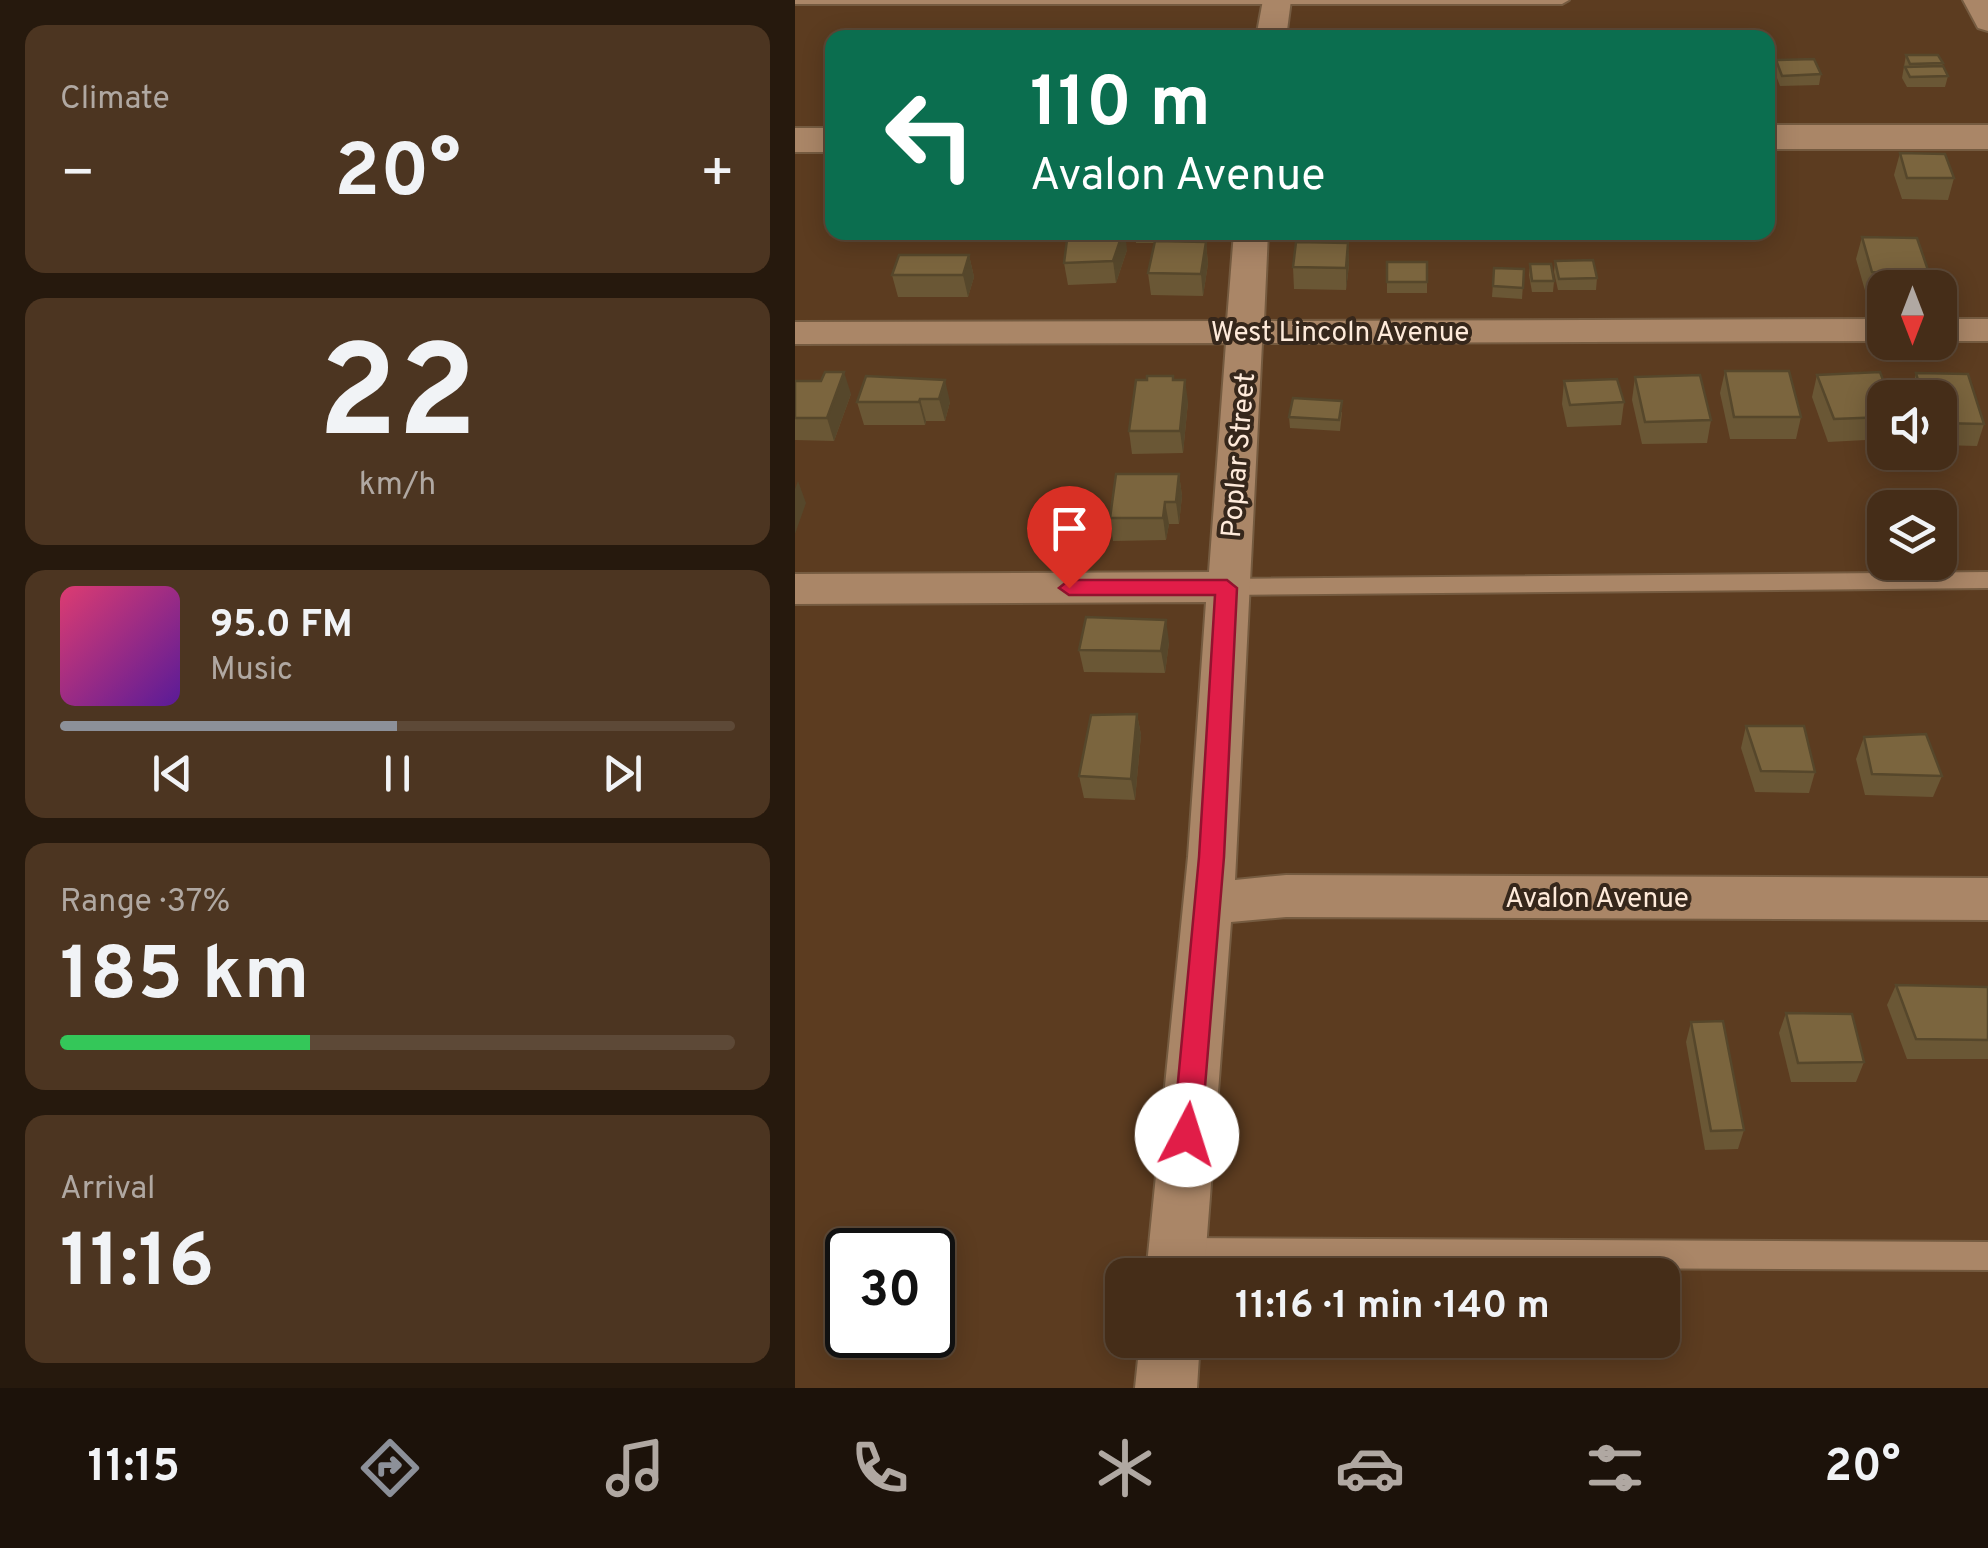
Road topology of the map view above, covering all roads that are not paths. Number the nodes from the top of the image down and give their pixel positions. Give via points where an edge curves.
1 (795, 0) edge
2 (1562, 0) edge
3 (1977, 0) edge
4 (1277, 1) edge
5 (1988, 22) edge
6 (1272, 30) edge
7 (1988, 137) edge
8 (1775, 138) edge
9 (795, 140) edge
10 (825, 140) edge
11 (1251, 240) edge
12 (1867, 330) edge
13 (1957, 330) edge
14 (1988, 330) edge
15 (1245, 332) junction
16 (795, 333) edge
17 (1988, 580) edge
18 (795, 588) edge
19 (1227, 588) junction
20 (1988, 899) edge
21 (1206, 903) junction
22 (1988, 1256) edge
23 (1176, 1258) edge
24 (1680, 1259) edge
25 (1168, 1358) edge
26 (1166, 1388) edge

1 - 4 lane
2 - 4 lane
3 - 5 street
4 - 6 street
7 - 8 street
9 - 10 street
11 - 15 street, Poplar Street
12 - 15 street, West Lincoln Avenue
13 - 14 street
15 - 16 street, West Lincoln Avenue
15 - 19 street, Poplar Street
17 - 19 lane
18 - 19 street
19 - 21 street, Poplar Street
20 - 21 street, Avalon Avenue via 1286,896
21 - 23 street, Poplar Street
22 - 24 lane
25 - 26 street

